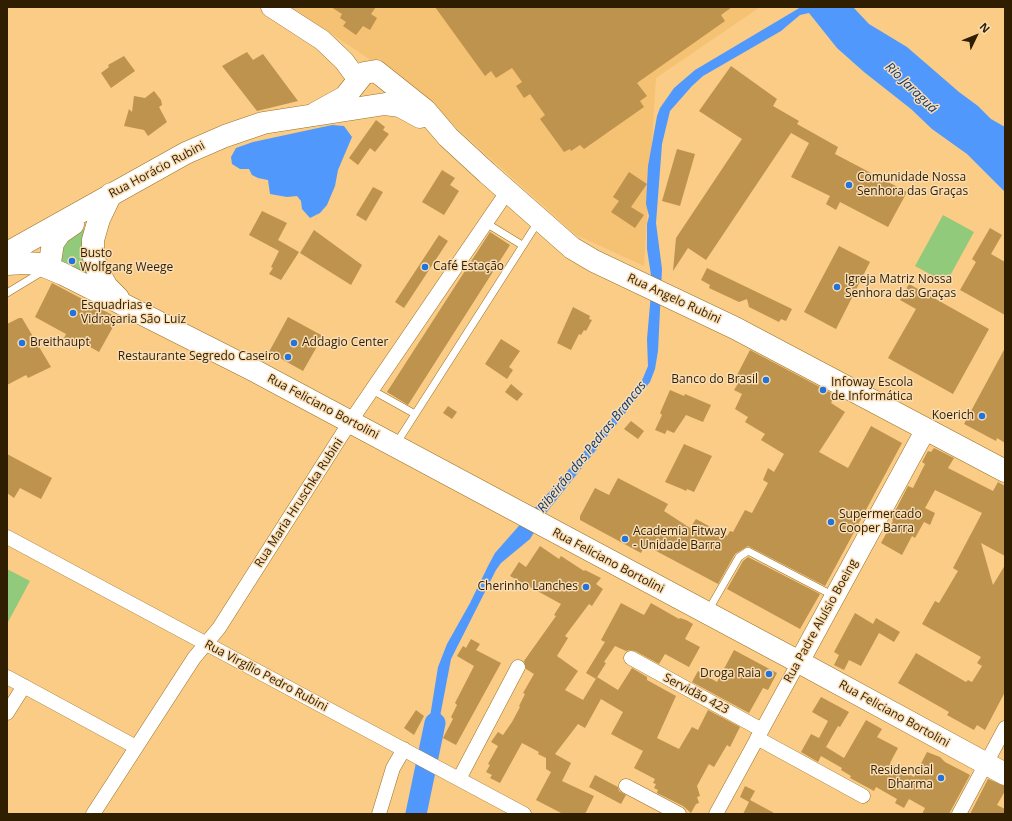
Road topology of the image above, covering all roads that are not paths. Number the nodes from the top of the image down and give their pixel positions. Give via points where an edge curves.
1 (271, 7) edge
2 (372, 75) junction
3 (316, 113) junction
4 (440, 129) junction
5 (507, 192) junction
6 (106, 197) junction
7 (538, 221) junction
8 (486, 223) junction
9 (522, 245) junction
10 (7, 253) edge
11 (7, 264) edge
12 (49, 268) junction
13 (7, 293) edge
14 (125, 305) junction
15 (372, 390) junction
16 (414, 414) junction
17 (350, 422) junction
18 (926, 429) junction
19 (394, 446) junction
20 (1005, 470) edge
21 (7, 537) edge
22 (835, 596) junction
23 (707, 613) junction
24 (206, 644) junction
25 (631, 658) dead end
26 (799, 662) junction
27 (518, 668) dead end
28 (7, 677) edge
29 (24, 686) junction
30 (7, 713) edge
31 (1005, 728) edge
32 (760, 734) junction
33 (136, 747) junction
34 (404, 749) junction
35 (996, 770) edge
36 (459, 779) junction
37 (626, 786) dead end
38 (863, 796) dead end
39 (93, 814) edge
40 (379, 814) edge
41 (524, 814) edge
42 (679, 814) edge
43 (716, 814) edge
44 (959, 814) edge

1 - 2 street via 322,40 344,61
2 - 3 main road, Rua Horácio Rubini via 345,97
2 - 4 main road, Rua Angelo Rubini via 426,110
3 - 4 main road, Rua Horácio Rubini via 393,104
3 - 6 main road, Rua Horácio Rubini via 263,123 225,136 186,153
4 - 5 main road, Rua Angelo Rubini
5 - 7 main road, Rua Angelo Rubini
5 - 8 street, Rua Maria Hruschka Rubini
6 - 10 main road, Rua Horácio Rubini
6 - 12 main road via 88,214 60,233 53,243
6 - 14 main road, Rua Feliciano Bortolini via 93,240 93,254 97,269 107,287
7 - 9 lane
7 - 18 main road, Rua Angelo Rubini via 572,248 594,261 748,335
8 - 9 lane
8 - 15 street, Rua Maria Hruschka Rubini
9 - 16 lane
11 - 12 main road, Rua Feliciano Bortolini via 38,264
12 - 13 lane
12 - 14 main road, Rua Feliciano Bortolini
14 - 17 main road, Rua Feliciano Bortolini
15 - 16 lane
15 - 17 street, Rua Maria Hruschka Rubini
16 - 19 lane
17 - 19 main road, Rua Feliciano Bortolini
17 - 24 street, Rua Maria Hruschka Rubini via 219,628
18 - 20 main road, Rua Angelo Rubini
18 - 22 street, Rua Padre Aluísio Boeing
19 - 23 main road, Rua Feliciano Bortolini
21 - 24 street, Rua Virgílio Pedro Rubini
22 - 23 lane via 748,551 739,557
22 - 26 street, Rua Padre Aluísio Boeing
23 - 26 main road, Rua Feliciano Bortolini
24 - 33 street, Rua Maria Hruschka Rubini via 194,658
24 - 34 street, Rua Virgílio Pedro Rubini
25 - 32 street, Servidão 423
26 - 32 street, Rua Padre Aluísio Boeing
26 - 35 main road, Rua Feliciano Bortolini
27 - 36 street
28 - 29 street
29 - 30 street
29 - 33 street
31 - 35 street
32 - 38 street, Servidão 423
32 - 43 street, Rua Padre Aluísio Boeing
33 - 39 street, Rua Maria Hruschka Rubini
34 - 36 street, Rua Virgílio Pedro Rubini
34 - 40 street via 394,768
35 - 44 street
36 - 41 street, Rua Virgílio Pedro Rubini
37 - 42 street

